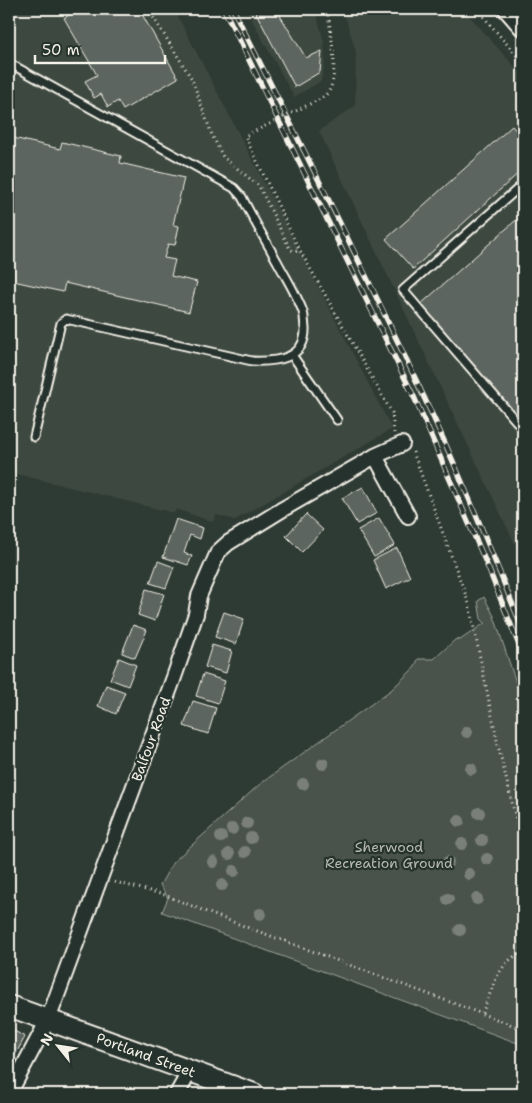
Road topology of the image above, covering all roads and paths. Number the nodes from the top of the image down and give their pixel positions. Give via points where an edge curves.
1 (148, 9) edge
2 (327, 9) edge
3 (477, 9) edge
4 (509, 9) edge
5 (523, 25) edge
6 (9, 63) edge
7 (523, 63) edge
8 (523, 184) edge
9 (299, 248) junction
10 (292, 355) junction
11 (337, 420) dead end
12 (523, 429) edge
13 (34, 437) dead end
14 (405, 444) junction
15 (375, 456) junction
16 (408, 516) dead end
17 (523, 848) edge
18 (100, 879) junction
19 (523, 952) edge
20 (9, 1006) edge
21 (482, 1013) junction
22 (48, 1020) junction
23 (523, 1029) edge
24 (190, 1071) junction
25 (9, 1094) edge
26 (177, 1094) edge
27 (254, 1094) edge

1 - 9 path via 192,79 223,157 259,186 290,249 295,252
2 - 9 path, bridge via 334,72 330,89 318,100 245,136
3 - 7 path
4 - 5 street
6 - 10 lane via 238,192 302,311 305,336
8 - 12 lane via 403,290
9 - 14 path via 392,413 394,432
10 - 11 lane
10 - 13 lane via 274,361 252,362 66,319 61,323
14 - 15 street, Balfour Road
14 - 17 path via 469,604
15 - 16 street
15 - 18 street, Balfour Road via 218,552 199,596 179,663
18 - 21 path via 165,895
18 - 22 street, Balfour Road
19 - 21 path via 499,971
20 - 22 street, Portland Street
21 - 23 path
22 - 24 street, Portland Street
22 - 25 street, Balfour Road
24 - 26 street
24 - 27 street, Portland Street

